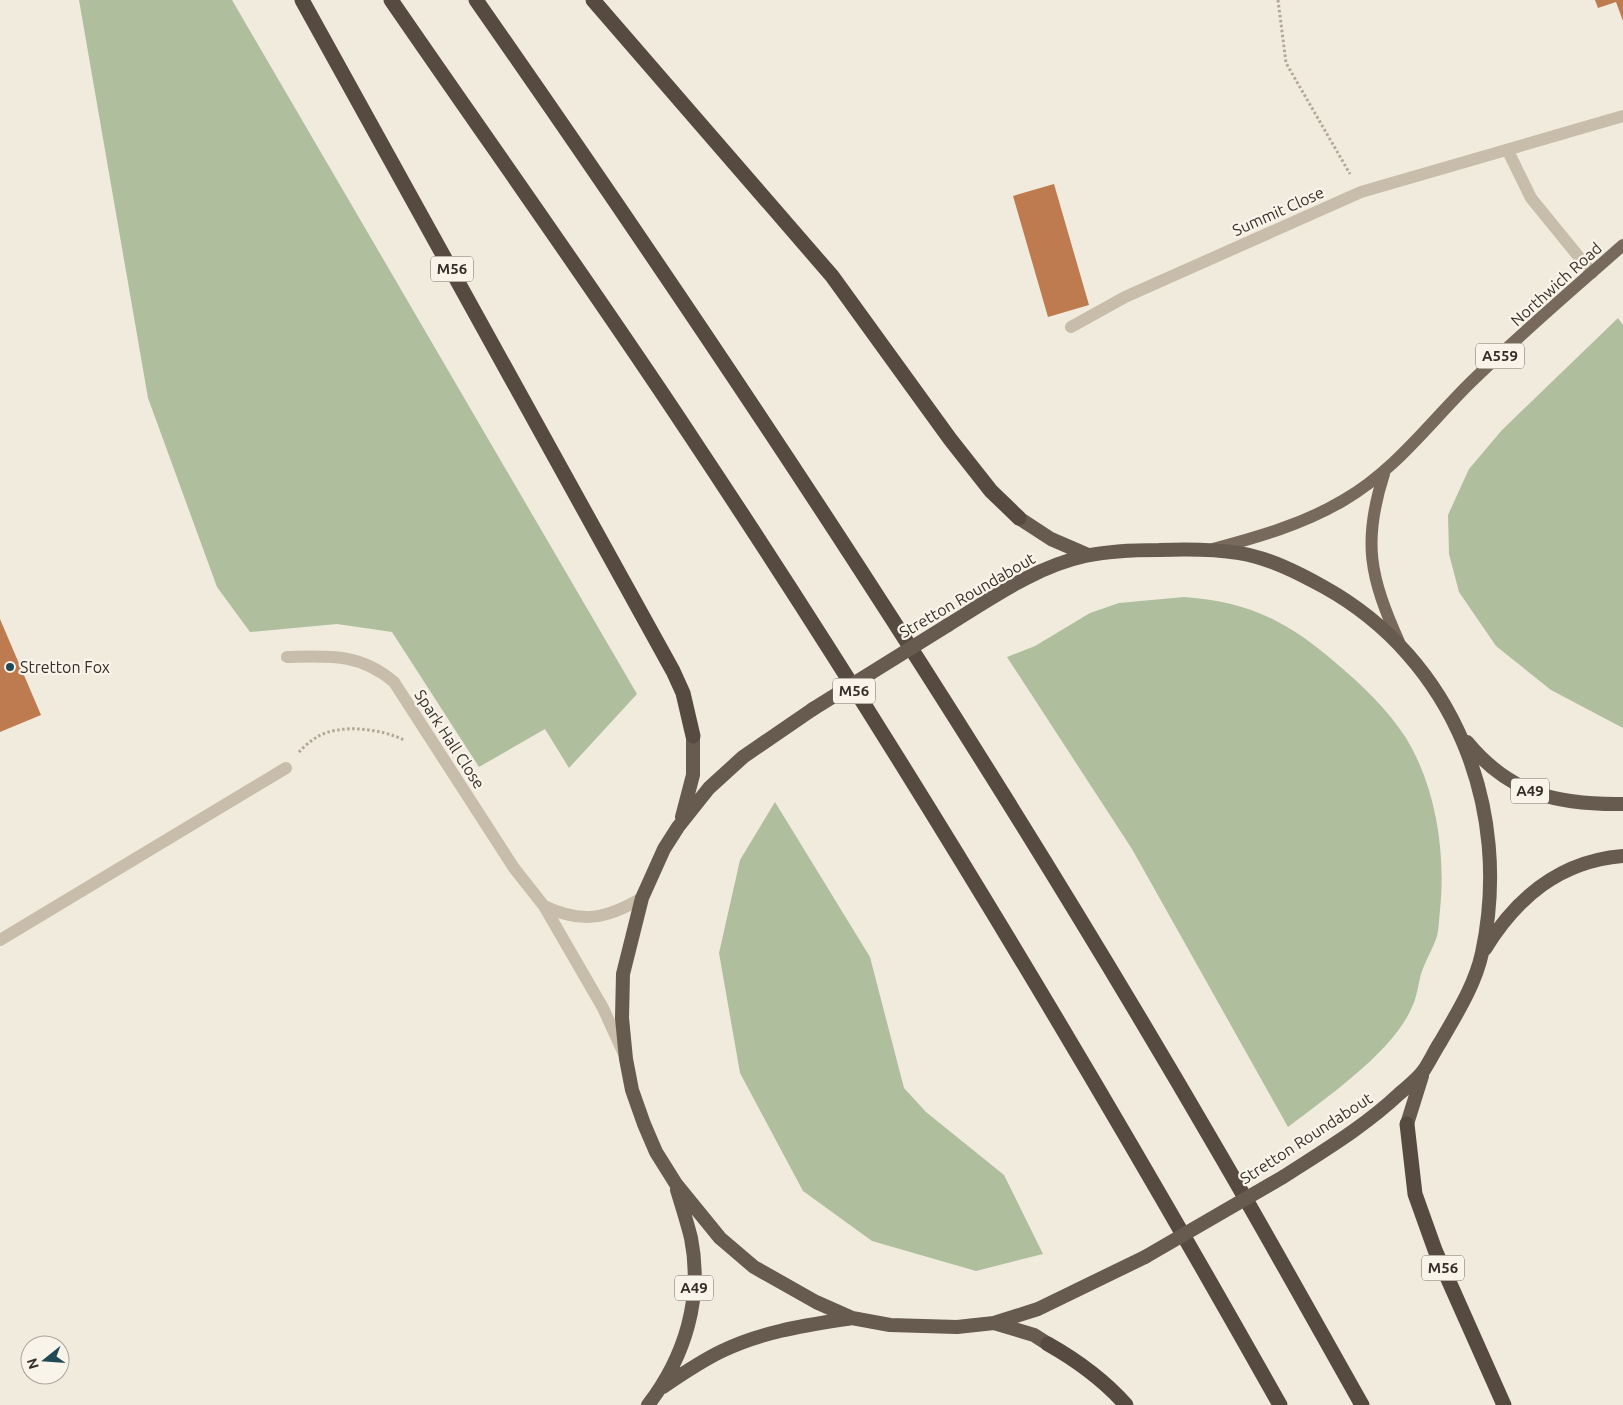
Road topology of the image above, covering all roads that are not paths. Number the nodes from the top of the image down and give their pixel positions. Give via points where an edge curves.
1 (302, 0) edge
2 (391, 0) edge
3 (476, 0) edge
4 (593, 0) edge
5 (1623, 116) edge
6 (1508, 151) junction
7 (1623, 245) edge
8 (1592, 273) junction
9 (1071, 327) dead end
10 (1384, 474) junction
11 (1019, 518) joint
12 (1206, 551) junction
13 (1088, 555) junction
14 (1398, 642) junction
15 (287, 657) dead end
16 (1458, 731) junction
17 (693, 736) joint
18 (286, 768) road end
19 (1623, 804) edge
20 (678, 827) junction
21 (1623, 856) edge
22 (642, 898) junction
23 (544, 906) junction
24 (0, 940) edge
25 (1482, 953) junction
26 (626, 1059) junction
27 (1423, 1072) junction
28 (1407, 1124) joint
29 (676, 1184) junction
30 (852, 1318) junction
31 (994, 1323) junction
32 (1048, 1344) joint
33 (661, 1388) junction
34 (648, 1405) edge
35 (1126, 1405) edge
36 (1280, 1405) edge
37 (1362, 1405) edge
38 (1504, 1405) edge

1 - 17 highway, M56 via 673,670 683,693
2 - 36 highway, M56 via 693,439 810,620 1152,1176
3 - 37 highway via 609,190 896,625 1034,844 1218,1149
4 - 11 highway via 832,276 956,446 991,491
5 - 6 street, Summit Close
6 - 8 street via 1531,198
6 - 9 street, Summit Close via 1360,192 1125,297
7 - 8 main road, Northwich Road / A559
8 - 10 main road, Northwich Road / A559 via 1469,384
10 - 12 main road, Northwich Road / A559 via 1312,517
10 - 14 main road, Northwich Road / A559 via 1374,505 1370,534 1371,567
11 - 13 highway via 1051,539
12 - 13 highway, Stretton Roundabout via 1146,550
12 - 14 highway, Stretton Roundabout via 1240,554 1297,571 1365,611
13 - 20 highway, Stretton Roundabout, bridge via 1028,577 813,709 743,757 709,788
14 - 16 highway, Stretton Roundabout via 1439,696
15 - 23 street, Spark Hall Close via 338,656 379,669 394,682 514,868
16 - 19 highway, A49 via 1495,772 1516,785 1562,800
16 - 25 highway, Stretton Roundabout via 1477,777 1488,832 1490,868
17 - 20 highway via 693,775
18 - 24 street
20 - 22 highway, Stretton Roundabout
21 - 25 highway via 1575,866 1542,883 1516,906
22 - 23 street via 622,910 588,918 572,917
22 - 26 highway, Stretton Roundabout via 623,974 622,1018
23 - 26 street, Spark Hall Close via 603,1008
25 - 27 highway, Stretton Roundabout via 1464,1001
26 - 29 highway, Stretton Roundabout via 644,1124 656,1152
27 - 28 highway
27 - 31 highway, Stretton Roundabout, bridge via 1380,1112 1283,1177 1145,1257 1038,1310
28 - 38 highway, M56 via 1415,1194 1434,1250
29 - 30 highway, Stretton Roundabout via 720,1238 754,1267
29 - 33 highway, A49 via 691,1239 695,1280 692,1316 683,1346
30 - 31 highway, Stretton Roundabout via 890,1324 957,1327
30 - 33 highway, A49 via 756,1337 700,1362
31 - 32 highway via 1034,1335
32 - 35 highway via 1076,1360
33 - 34 highway, A49

